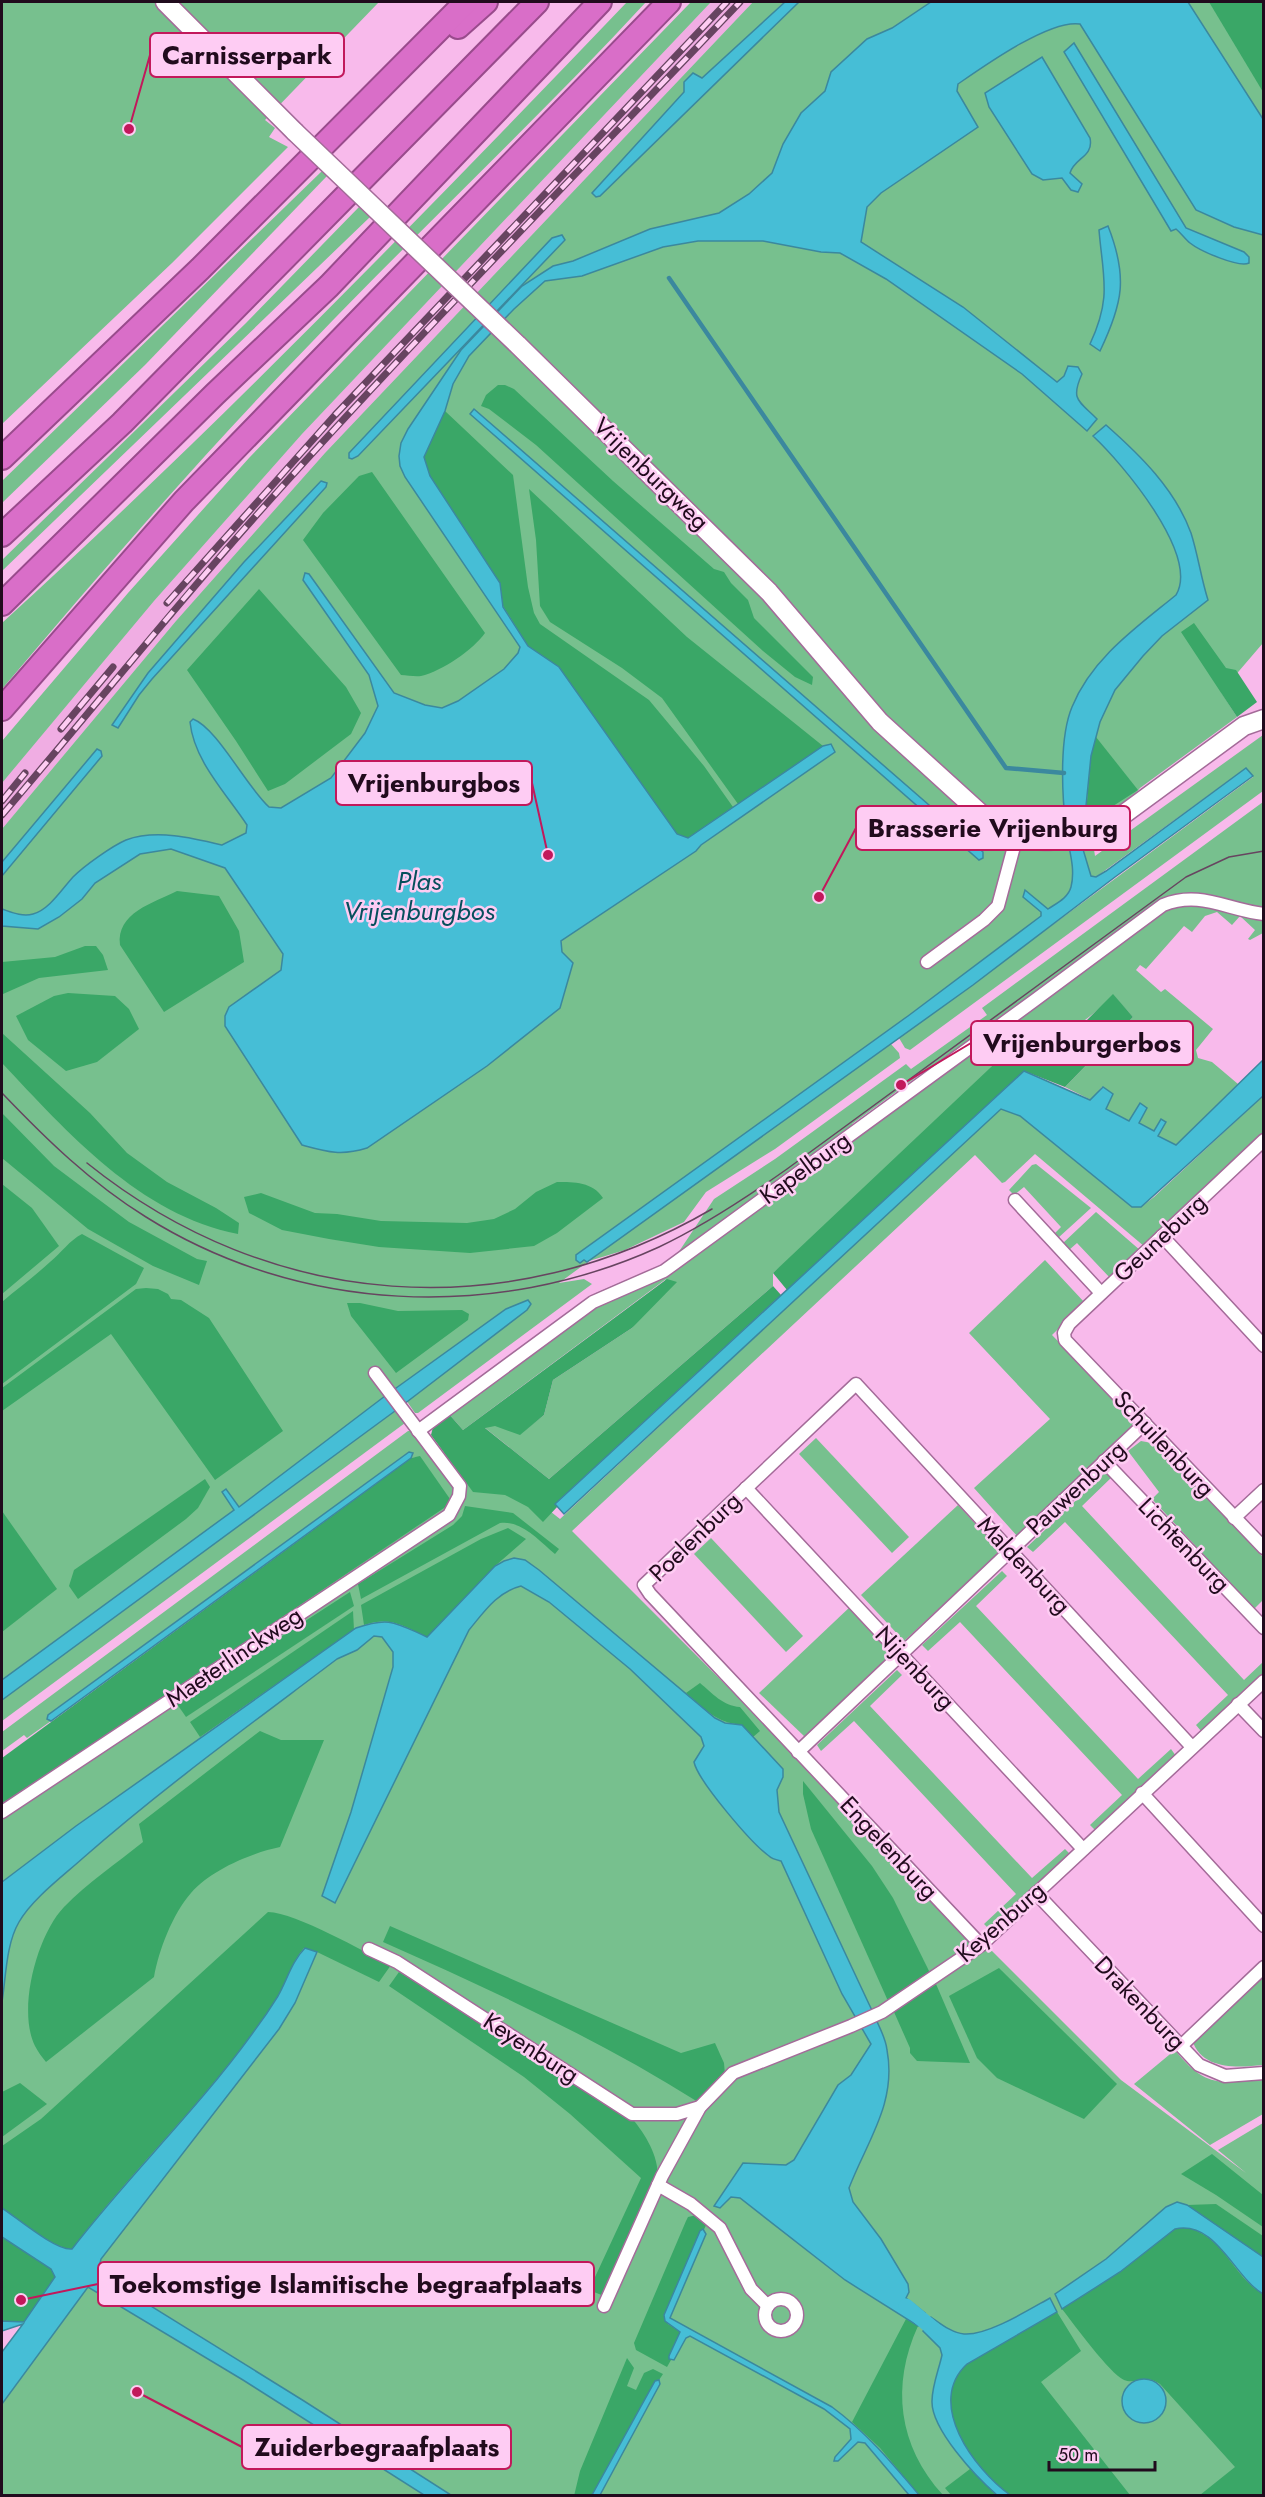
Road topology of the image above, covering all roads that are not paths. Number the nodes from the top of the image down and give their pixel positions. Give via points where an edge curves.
1 (165, 2) edge
2 (466, 2) edge
3 (486, 2) edge
4 (537, 2) edge
5 (600, 2) edge
6 (669, 2) edge
7 (308, 162) junction
8 (2, 458) edge
9 (2, 535) edge
10 (2, 604) edge
11 (2, 709) edge
12 (1263, 719) edge
13 (1016, 839) junction
14 (1263, 914) edge
15 (927, 962) dead end
16 (1263, 1140) edge
17 (1015, 1200) dead end
18 (1162, 1236) junction
19 (1101, 1293) junction
20 (1065, 1340) joint
21 (1263, 1346) edge
22 (375, 1373) dead end
23 (856, 1384) joint
24 (1145, 1423) junction
25 (418, 1431) junction
26 (1104, 1461) junction
27 (746, 1488) junction
28 (1263, 1490) edge
29 (1234, 1518) junction
30 (1263, 1548) edge
31 (1010, 1550) junction
32 (1263, 1628) edge
33 (901, 1653) junction
34 (1263, 1681) edge
35 (1238, 1704) junction
36 (1263, 1731) edge
37 (1192, 1747) junction
38 (798, 1752) junction
39 (1142, 1793) junction
40 (2, 1812) edge
41 (1083, 1849) junction
42 (1036, 1893) junction
43 (1263, 1926) edge
44 (981, 1944) junction
45 (369, 1949) dead end
46 (1263, 1967) edge
47 (1181, 2046) junction
48 (1263, 2073) edge
49 (700, 2107) junction
50 (658, 2185) junction
51 (604, 2306) dead end
52 (768, 2306) dead end

1 - 13 street, Vrijenburgweg, bridge via 769,592 880,722 988,821
2 - 7 highway
3 - 7 highway
4 - 9 highway via 122,423
5 - 10 highway via 329,286
6 - 11 highway via 184,501
7 - 8 highway
12 - 13 street via 1244,726 1105,828 1086,837 1065,840
13 - 15 street via 998,906
14 - 25 street, Kapelburg via 1196,898 1163,905 664,1271 593,1302
16 - 18 street, Geuneburg
17 - 19 street
18 - 19 street, Geuneburg
18 - 21 street
19 - 20 street, Geuneburg via 1069,1324
20 - 24 street, Schuilenburg
22 - 25 street
23 - 27 street, Poelenburg
23 - 31 street, Maldenburg
24 - 26 street, Pauwenburg
24 - 29 street, Schuilenburg
25 - 40 street, Maeterlinckweg via 460,1486 448,1515
26 - 31 street, Pauwenburg
26 - 32 street, Lichtenburg
27 - 33 street, Nijenburg
27 - 38 street, Poelenburg via 644,1585
28 - 29 street
29 - 30 street, Schuilenburg
31 - 33 street, Pauwenburg
31 - 37 street, Maldenburg
33 - 38 street, Pauwenburg
33 - 41 street, Nijenburg
34 - 35 street, Keyenburg
35 - 36 street
35 - 37 street, Keyenburg
37 - 39 street, Keyenburg
38 - 44 street, Engelenburg
39 - 41 street, Keyenburg
39 - 43 street
41 - 42 street, Keyenburg
42 - 44 street, Keyenburg
42 - 47 street, Drakenburg
44 - 49 street, Keyenburg via 882,2012 733,2073
45 - 49 street, Keyenburg via 397,1962 632,2114 677,2114
46 - 47 street
47 - 48 street, Drakenburg via 1199,2065 1225,2076
49 - 50 street, Keyenburg
50 - 51 street, Keyenburg
50 - 52 street via 691,2204 720,2228 751,2289

